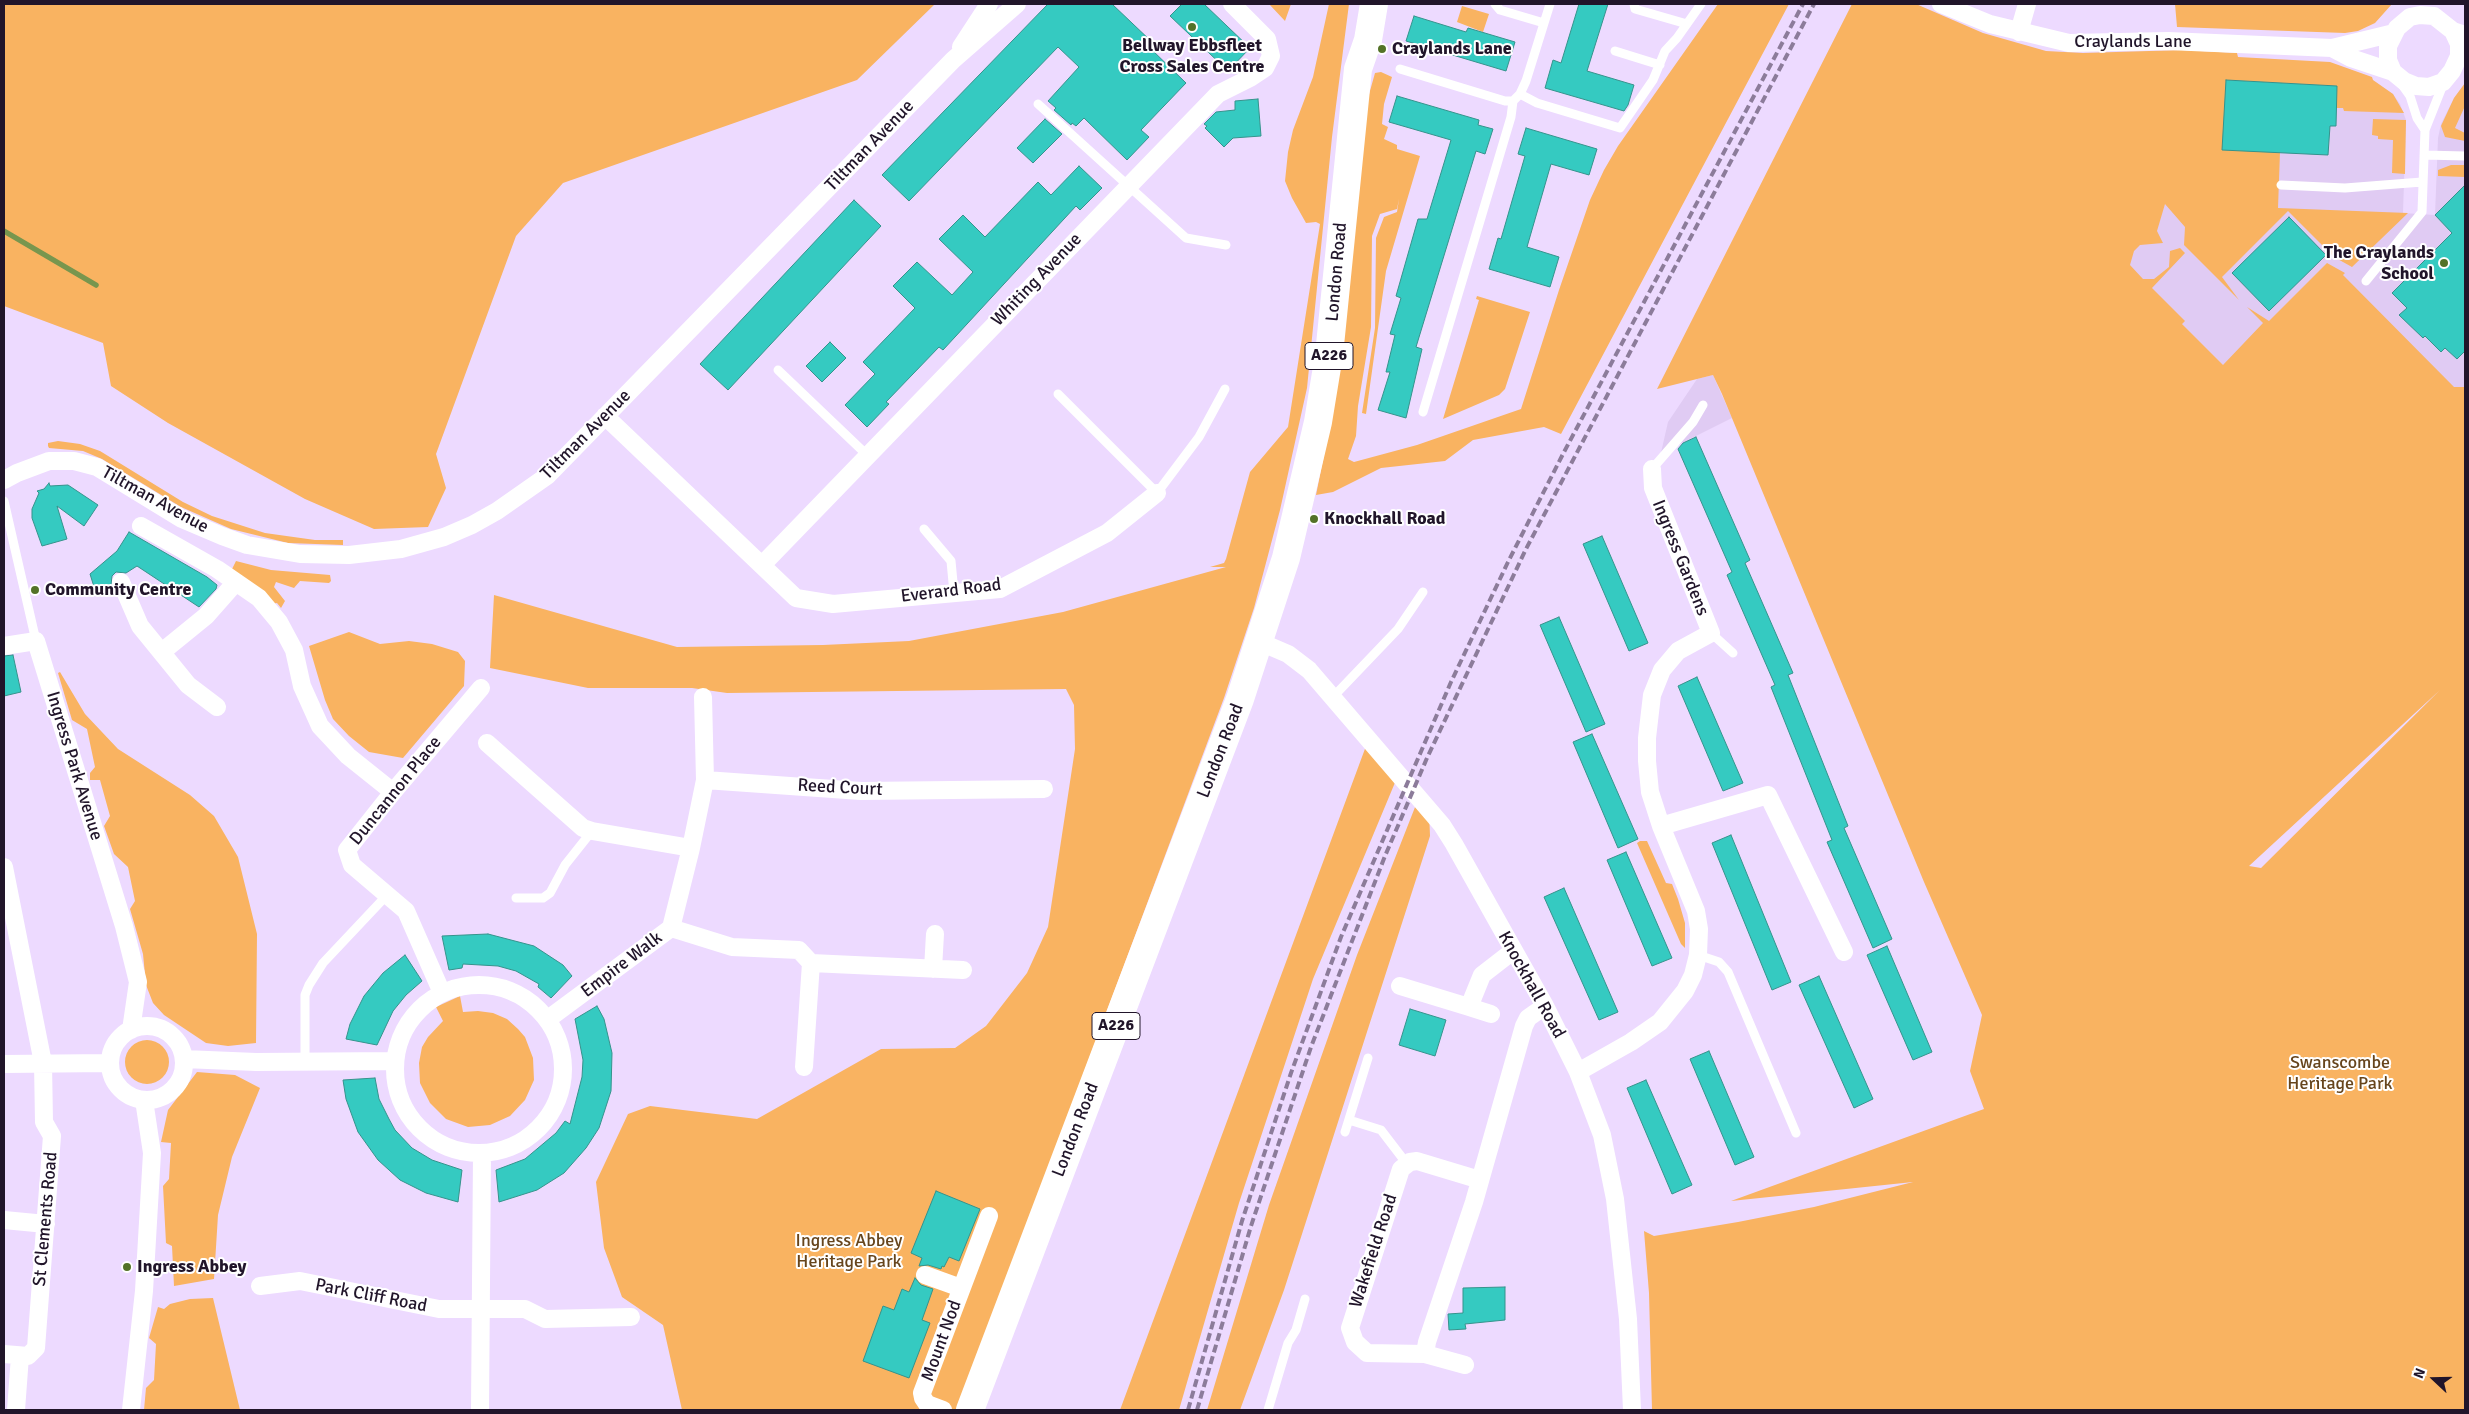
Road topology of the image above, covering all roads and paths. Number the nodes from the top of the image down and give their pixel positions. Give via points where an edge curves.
1 (989, 4) edge
2 (1017, 4) edge
3 (1232, 4) edge
4 (1361, 4) edge
5 (1374, 4) edge
6 (1495, 4) edge
7 (1550, 4) edge
8 (1634, 4) edge
9 (1701, 4) edge
10 (1941, 4) edge
11 (2027, 4) edge
12 (2410, 4) edge
13 (2435, 4) edge
14 (1544, 24) junction
15 (1687, 24) junction
16 (2396, 29) junction
17 (2454, 30) edge
18 (2019, 32) junction
19 (2332, 48) junction
20 (1616, 51) dead end
21 (953, 60) junction
22 (1359, 63) junction
23 (1660, 65) junction
24 (1400, 69) dead end
25 (2393, 72) junction
26 (2454, 72) edge
27 (1516, 98) junction
28 (1038, 104) dead end
29 (2425, 130) junction
30 (2424, 155) junction
31 (2465, 156) edge
32 (2422, 182) junction
33 (2282, 185) dead end
34 (1128, 186) junction
35 (1226, 245) dead end
36 (2366, 281) dead end
37 (778, 370) dead end
38 (1225, 389) dead end
39 (1058, 394) dead end
40 (1703, 405) dead end
41 (1423, 412) dead end
42 (606, 416) junction
43 (867, 455) junction
44 (1652, 469) joint
45 (4, 480) edge
46 (1158, 493) junction
47 (4, 501) edge
48 (141, 526) dead end
49 (924, 529) dead end
50 (762, 564) junction
51 (121, 582) dead end
52 (236, 582) junction
53 (1422, 592) dead end
54 (954, 593) junction
55 (1711, 633) junction
56 (36, 641) junction
57 (1260, 642) junction
58 (4, 646) edge
59 (163, 652) junction
60 (1733, 653) dead end
61 (481, 688) dead end
62 (1333, 697) junction
63 (702, 698) dead end
64 (217, 707) dead end
65 (487, 742) dead end
66 (705, 780) junction
67 (1044, 789) dead end
68 (393, 792) junction
69 (1661, 826) junction
70 (592, 831) junction
71 (691, 848) junction
72 (5, 875) edge
73 (388, 894) junction
74 (516, 898) dead end
75 (671, 928) junction
76 (935, 934) dead end
77 (1513, 951) junction
78 (1844, 952) dead end
79 (1698, 955) junction
80 (811, 964) junction
81 (933, 969) junction
82 (963, 970) dead end
83 (1400, 986) dead end
84 (442, 993) junction
85 (1545, 1006) junction
86 (1469, 1007) junction
87 (1491, 1014) dead end
88 (548, 1019) junction
89 (130, 1030) junction
90 (1368, 1058) dead end
91 (184, 1059) junction
92 (396, 1061) junction
93 (305, 1062) junction
94 (43, 1063) junction
95 (110, 1063) junction
96 (4, 1064) edge
97 (804, 1067) dead end
98 (1578, 1072) junction
99 (144, 1100) junction
100 (1349, 1120) junction
101 (1345, 1132) dead end
102 (1796, 1133) dead end
103 (482, 1154) junction
104 (1407, 1164) junction
105 (1480, 1180) junction
106 (989, 1216) dead end
107 (4, 1220) edge
108 (46, 1224) junction
109 (925, 1276) dead end
110 (260, 1286) dead end
111 (961, 1288) junction
112 (1305, 1299) dead end
113 (482, 1308) junction
114 (631, 1317) dead end
115 (1425, 1354) junction
116 (12, 1355) edge
117 (1465, 1365) dead end
118 (16, 1410) edge
119 (131, 1410) edge
120 (480, 1410) edge
121 (943, 1410) edge
122 (970, 1410) edge
123 (1268, 1410) edge
124 (1632, 1410) edge

1 - 21 street, Tiltman Avenue
2 - 21 street, Tiltman Avenue
3 - 34 street, Whiting Avenue via 1268,39 1270,56 1265,68 1218,94
4 - 22 main road, London Road / A226 via 1356,36
5 - 22 main road, London Road via 1368,40
6 - 14 lane via 1500,10
7 - 14 lane
8 - 15 lane via 1635,8
9 - 15 lane
10 - 18 street, Craylands Lane
11 - 18 street
12 - 16 street
13 - 17 street
14 - 27 lane
15 - 23 lane via 1664,51
16 - 17 street, Craylands Lane via 2410,17 2420,15 2434,16
16 - 19 street, Craylands Lane
16 - 25 street via 2387,54
17 - 26 street via 2460,50
18 - 19 street, Craylands Lane via 2078,43 2168,41
19 - 25 street, Craylands Lane
20 - 23 lane
21 - 42 street, Tiltman Avenue
22 - 57 main road, London Road / A226 via 1329,355 1318,422 1286,558
23 - 27 lane via 1620,128
24 - 27 lane via 1505,101
25 - 26 street, Craylands Lane via 2404,81 2423,87 2433,86
25 - 29 lane via 2410,96
26 - 29 lane
27 - 41 lane
28 - 34 lane
29 - 30 lane
30 - 31 lane
30 - 32 lane
32 - 33 lane via 2345,188
32 - 36 lane via 2422,212
34 - 35 lane via 1186,238
34 - 43 street, Whiting Avenue
37 - 43 lane
38 - 46 lane via 1199,437
39 - 46 lane
40 - 44 lane via 1693,422
42 - 45 street, Tiltman Avenue via 547,476 498,511 444,537 401,549 349,555 300,554 247,545 182,519 97,467 74,461 49,462
42 - 50 street, Everard Road
43 - 50 street, Whiting Avenue
44 - 55 street, Ingress Gardens via 1653,488
46 - 54 street, Everard Road via 1107,533 1000,589
47 - 56 lane, Ingress Park Avenue
48 - 52 street
49 - 54 lane via 951,561
50 - 54 street, Everard Road via 796,598 833,604
51 - 59 street via 140,626
52 - 59 street via 206,616
52 - 68 street via 259,598 279,622 294,650 302,686 320,726 348,756
53 - 62 lane via 1398,629
55 - 60 lane
55 - 69 street, Ingress Gardens via 1675,654 1660,674 1652,695 1647,761 1650,792
56 - 58 street
56 - 89 street, Ingress Park Avenue via 124,926 138,982
57 - 62 street, Knockhall Road via 1274,646 1299,661
57 - 122 main road, London Road / A226
59 - 64 street via 188,685
61 - 68 street, Duncannon Place
62 - 77 street, Knockhall Road via 1442,826
63 - 66 street
65 - 70 street via 577,823
66 - 67 street, Reed Court via 861,790
66 - 71 street
68 - 73 street, Duncannon Place via 347,850 352,865
69 - 78 street via 1768,795
69 - 79 street, Ingress Gardens via 1696,911
70 - 71 street
70 - 74 lane via 565,865 550,893 542,898
71 - 75 street
72 - 94 street, St Clements Road
73 - 84 street, Duncannon Place via 410,918
73 - 93 lane via 324,963 309,985 305,995
75 - 80 street, Empire Walk via 732,947 799,950
75 - 88 street, Empire Walk
76 - 81 street
77 - 85 street, Knockhall Road
77 - 86 street via 1482,975
79 - 98 street, Ingress Gardens via 1685,991 1660,1022
79 - 102 lane via 1719,962 1728,972
80 - 81 street
80 - 97 street
81 - 82 street
83 - 86 street
84 - 88 street via 472,984 501,987 528,999
84 - 92 street via 414,1016 404,1032
85 - 98 street, Knockhall Road
85 - 105 street via 1528,1018 1524,1026
86 - 87 street
88 - 103 street via 560,1043 564,1068 560,1094 548,1118 530,1136 507,1149
89 - 91 street via 142,1026 165,1030 181,1048
89 - 95 street, Ingress Park Avenue via 116,1044
90 - 100 lane
91 - 93 street
91 - 99 street via 180,1080 173,1089 165,1096
92 - 93 street
92 - 103 street via 401,1100 414,1122 433,1140 456,1150
94 - 95 street
94 - 96 street
94 - 108 street, St Clements Road via 44,1122 52,1136
95 - 99 street via 120,1088 133,1098
98 - 124 street, Knockhall Road via 1604,1142 1615,1198 1628,1319
99 - 119 street via 151,1162 144,1292
100 - 101 lane
100 - 104 lane via 1381,1130
103 - 113 street
104 - 105 street via 1421,1162
104 - 115 street, Wakefield Road via 1399,1173 1350,1330 1358,1347 1367,1353
105 - 115 street
106 - 111 street, Mount Nod
107 - 108 street
108 - 116 street, St Clements Road via 36,1348 28,1356
109 - 111 street, Mount Nod
110 - 113 street, Park Cliff Road via 300,1281 439,1310
111 - 121 street, Mount Nod via 922,1392 927,1404
112 - 123 lane
113 - 114 street, Park Cliff Road via 525,1309 545,1319
113 - 120 street
115 - 117 street, Wakefield Road
116 - 118 street

